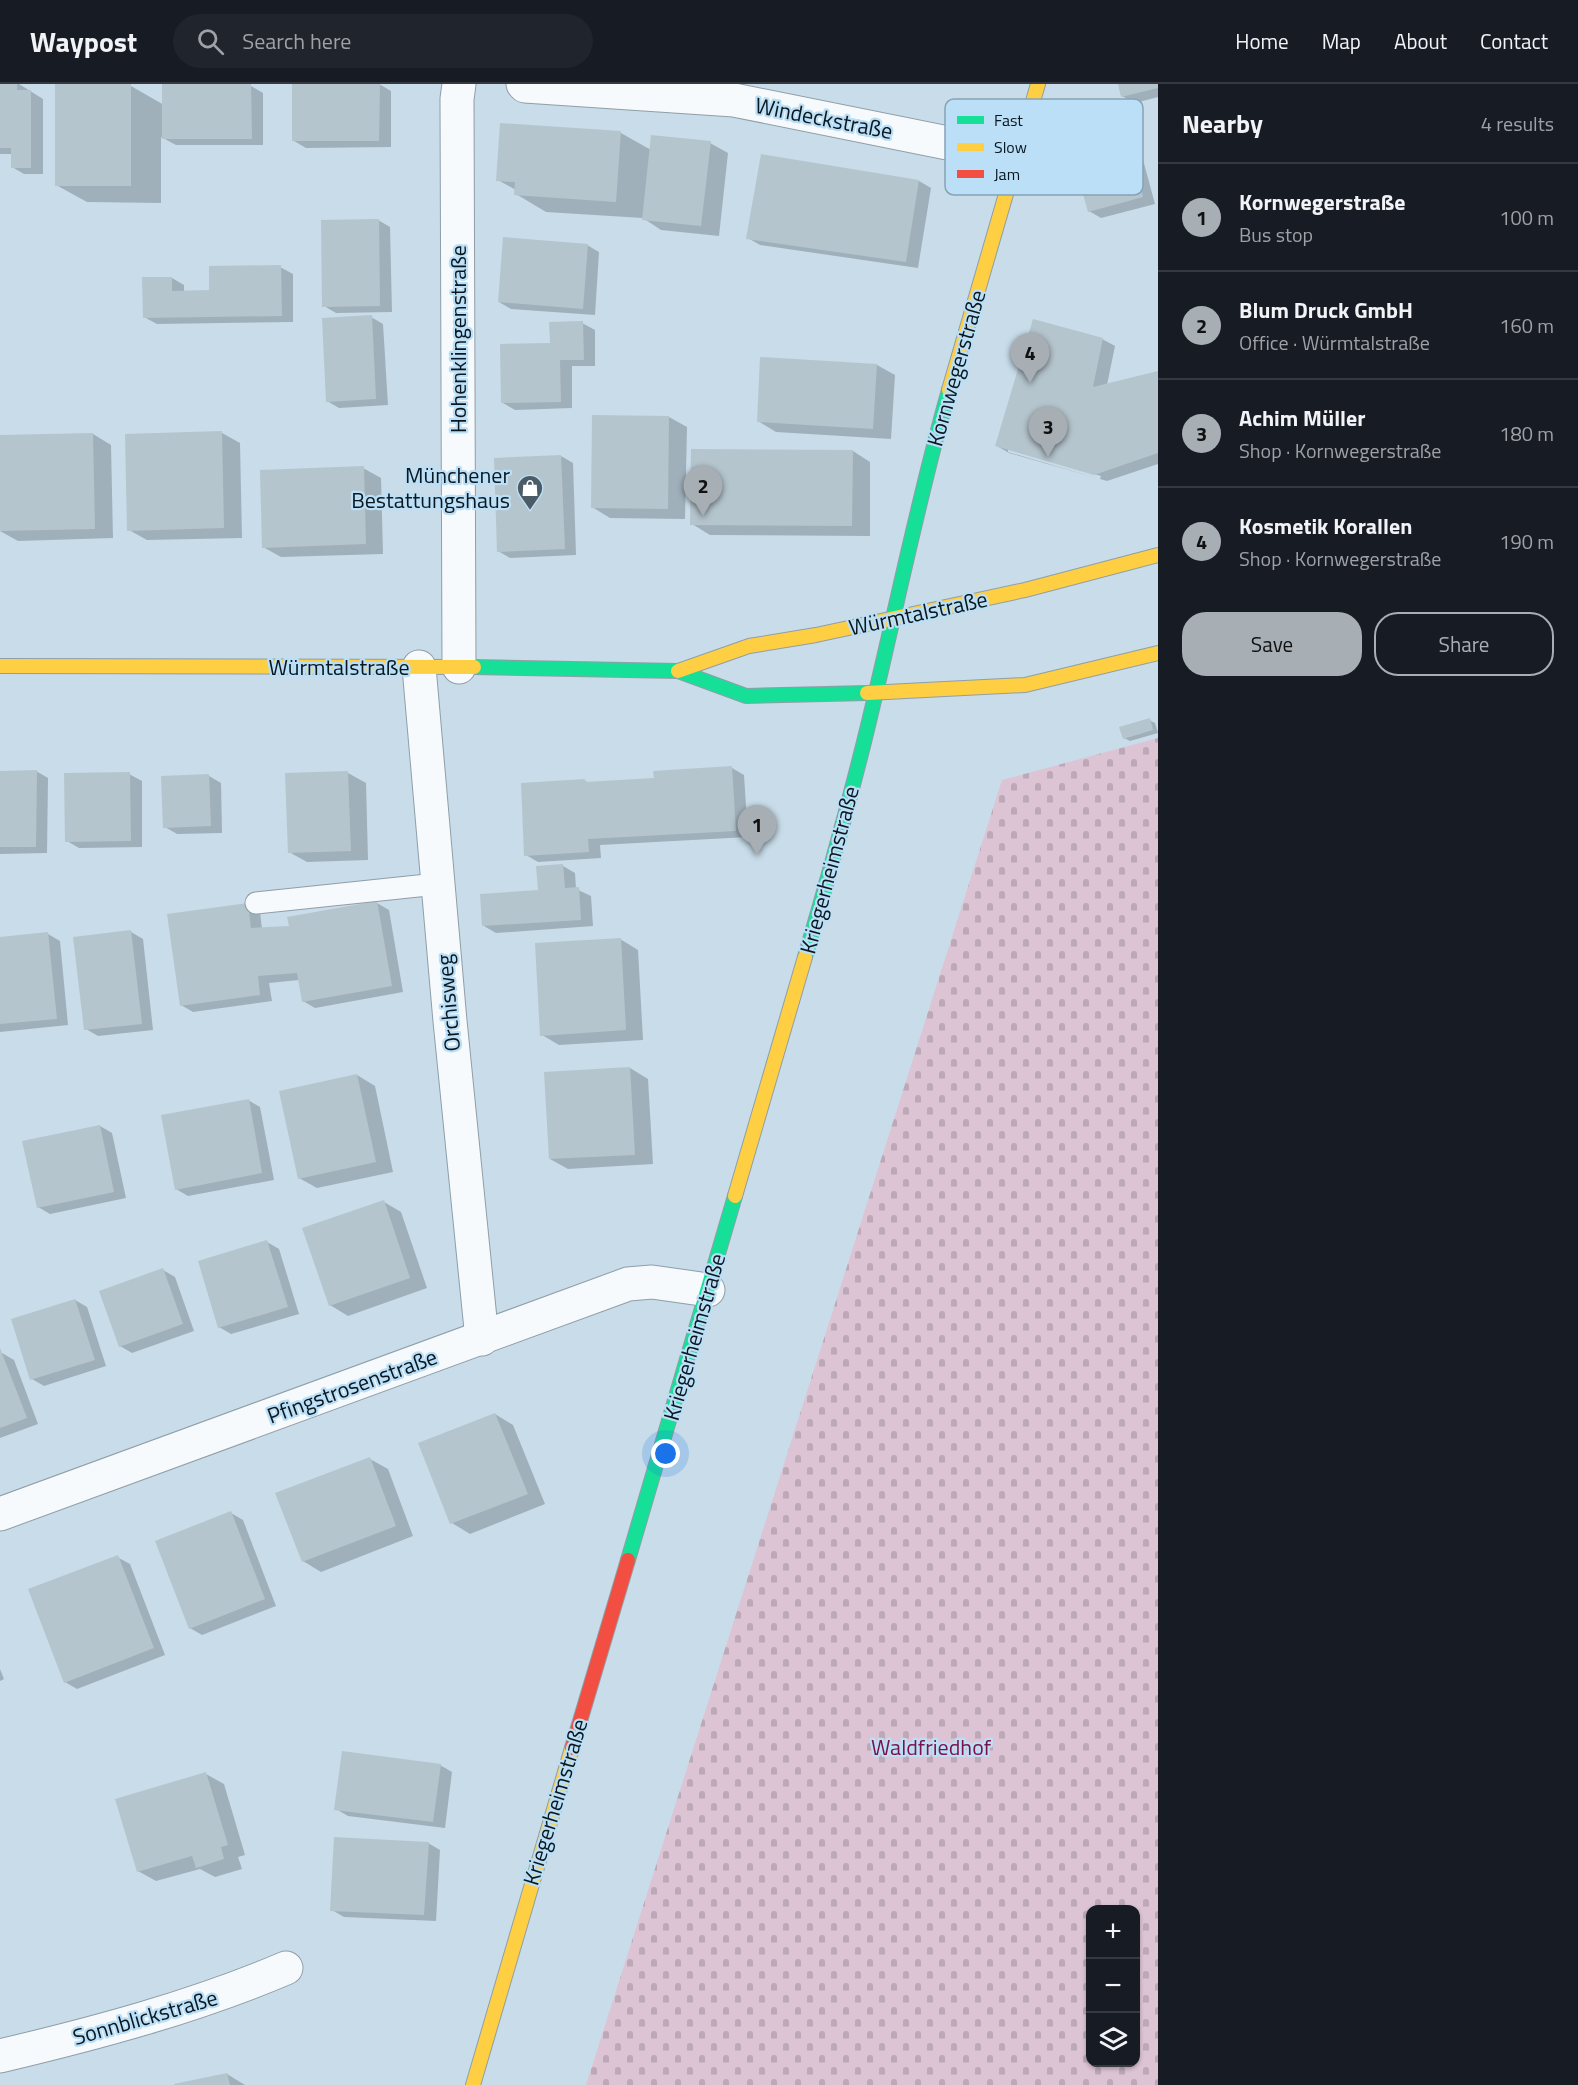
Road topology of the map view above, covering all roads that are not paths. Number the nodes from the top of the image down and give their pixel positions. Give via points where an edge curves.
1 (459, 84) edge
2 (522, 84) edge
3 (1038, 84) edge
4 (1034, 99) edge
5 (945, 142) edge
6 (1006, 195) edge
7 (1158, 555) edge
8 (893, 616) junction
9 (1158, 653) edge
10 (884, 654) joint
11 (0, 666) edge
12 (459, 667) junction
13 (419, 668) junction
14 (678, 671) junction
15 (875, 693) junction
16 (437, 884) junction
17 (256, 903) dead end
18 (708, 1290) junction
19 (482, 1339) junction
20 (0, 1514) edge
21 (286, 1968) dead end
22 (0, 2056) edge
23 (473, 2085) edge

1 - 12 street, Hohenklingenstraße
2 - 5 street, Windeckstraße via 734,100
3 - 4 street, Kornwegerstraße
6 - 8 street, Kornwegerstraße via 930,458
7 - 8 street, Würmtalstraße via 1025,591
8 - 10 street, Kornwegerstraße
8 - 14 street, Würmtalstraße via 749,646
9 - 15 street, Würmtalstraße via 1025,685
10 - 15 street, Kriegerheimstraße
11 - 13 street, Würmtalstraße
12 - 13 street, Würmtalstraße
12 - 14 street, Würmtalstraße
13 - 16 street, Orchisweg
14 - 15 street, Würmtalstraße via 746,696
15 - 18 street, Kriegerheimstraße via 830,873
16 - 17 lane
16 - 19 street, Orchisweg
18 - 19 street, Pfingstrosenstraße via 652,1282 628,1284
18 - 23 street, Kriegerheimstraße
19 - 20 street, Pfingstrosenstraße
21 - 22 street, Sonnblickstraße via 232,1991

